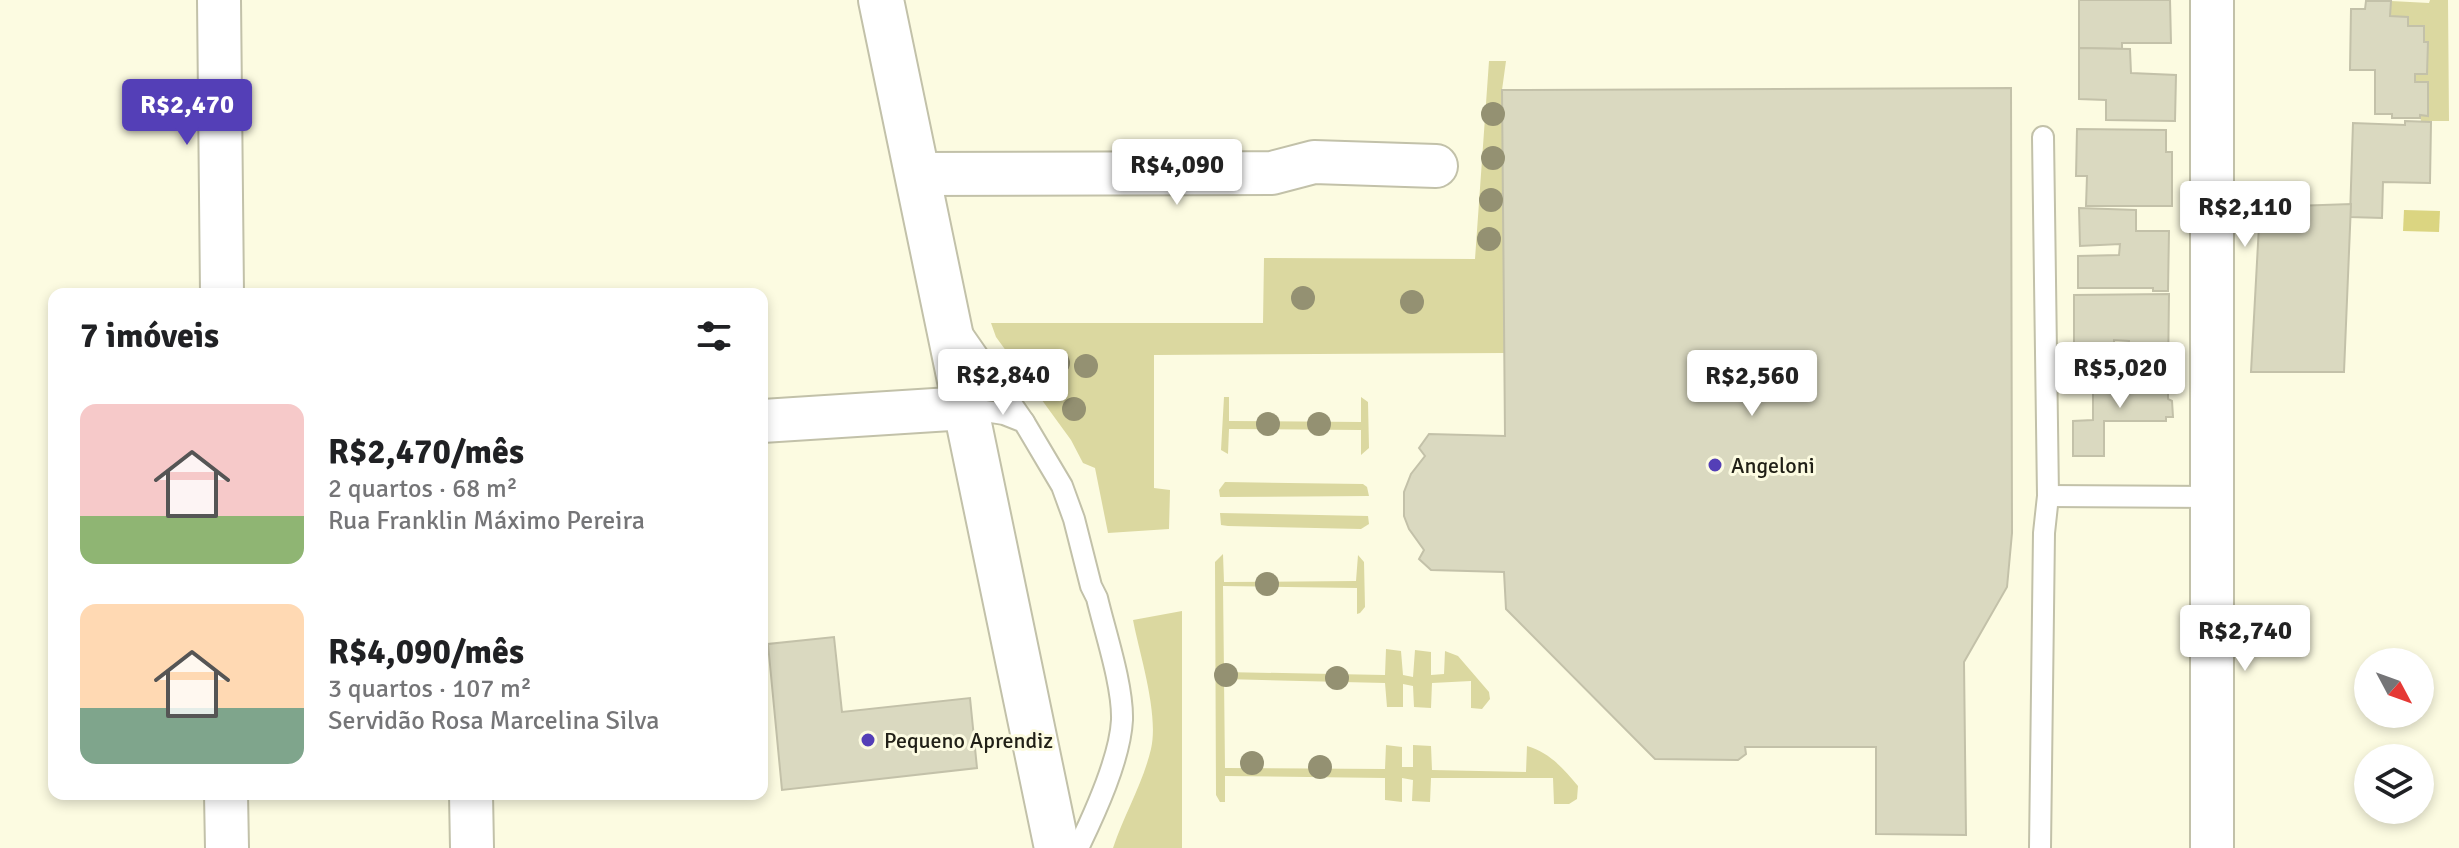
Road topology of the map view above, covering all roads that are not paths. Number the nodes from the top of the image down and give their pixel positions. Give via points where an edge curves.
1 (219, 0) edge
2 (881, 0) edge
3 (2212, 0) edge
4 (2043, 137) dead end
5 (1436, 166) dead end
6 (918, 174) junction
7 (222, 288) edge
8 (945, 308) junction
9 (966, 408) junction
10 (768, 421) edge
11 (1024, 422) junction
12 (2048, 496) junction
13 (2212, 497) junction
14 (226, 800) edge
15 (471, 800) edge
16 (227, 848) edge
17 (472, 848) edge
18 (1057, 848) edge
19 (1078, 848) edge
20 (2040, 848) edge
21 (2212, 848) edge

1 - 7 street
2 - 6 main road
3 - 13 street
4 - 12 lane
5 - 6 street via 1314,162 1272,173
6 - 8 main road
8 - 9 main road
8 - 11 lane
9 - 10 street
9 - 11 lane
9 - 18 main road
11 - 19 lane via 1062,486 1074,519 1122,718 1116,755
12 - 13 lane
12 - 20 lane
13 - 21 street
14 - 16 street
15 - 17 street

